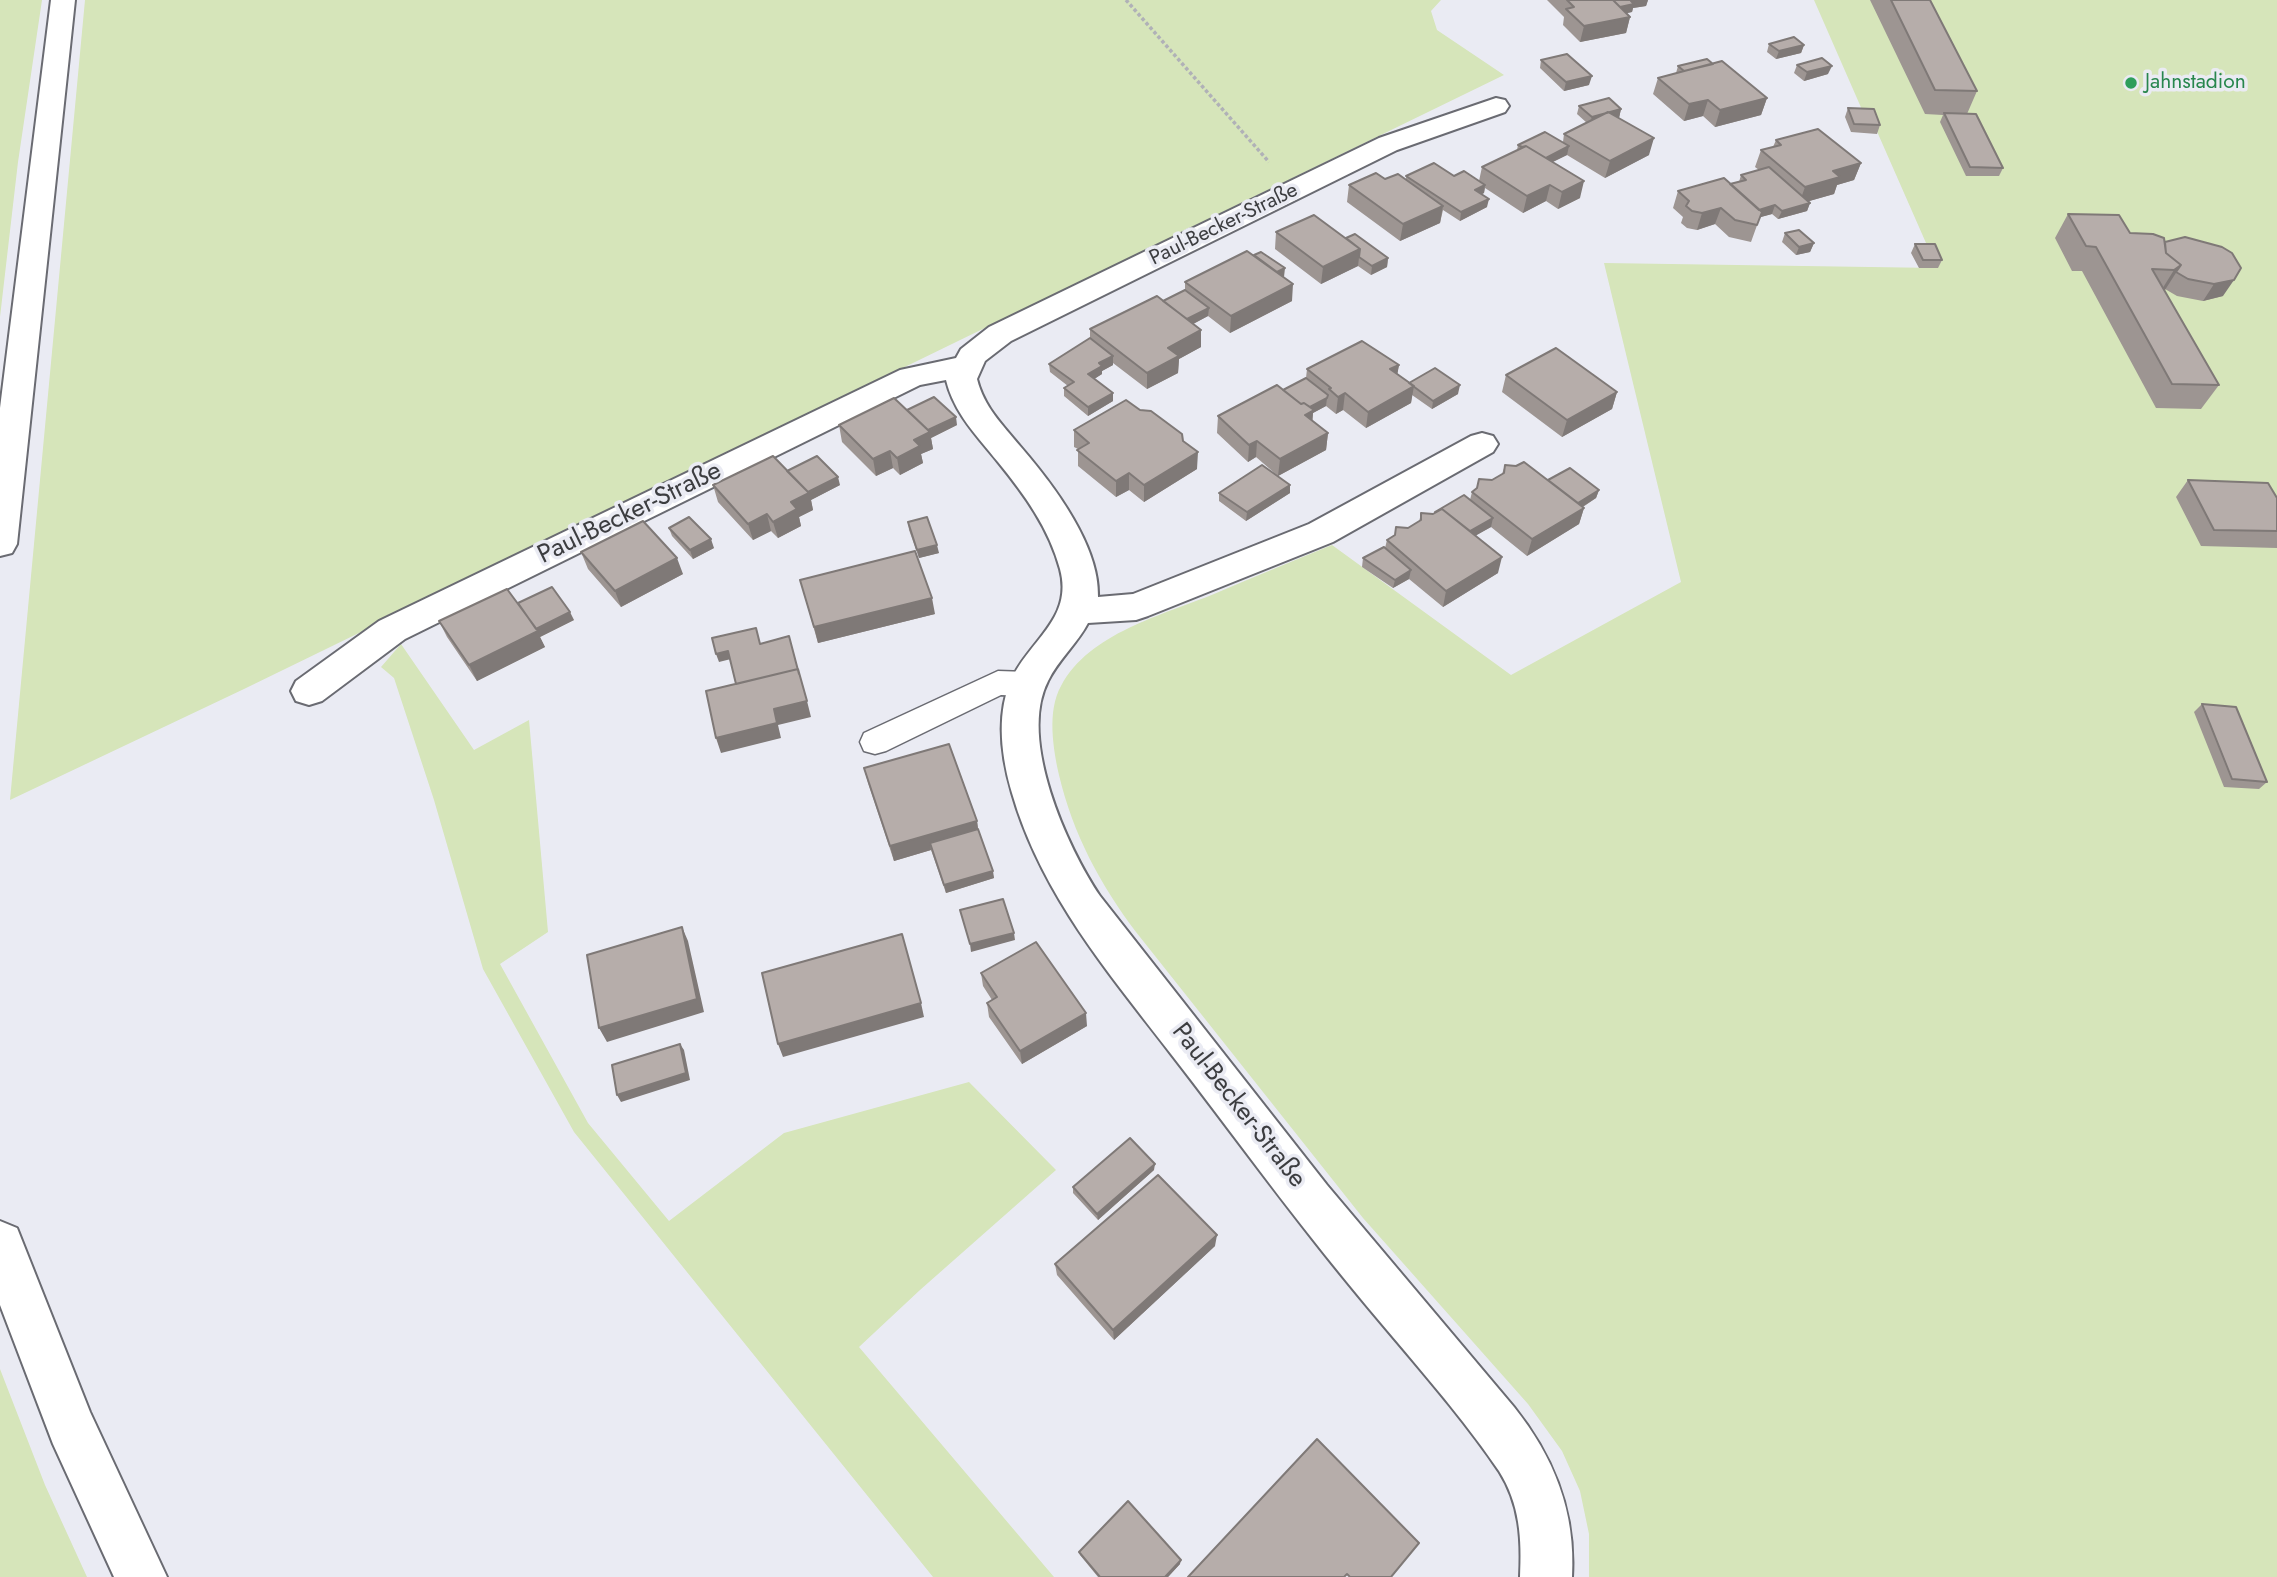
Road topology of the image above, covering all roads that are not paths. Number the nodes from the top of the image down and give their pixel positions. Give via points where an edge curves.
1 (63, 0) edge
2 (1496, 106) dead end
3 (965, 366) junction
4 (1482, 444) dead end
5 (0, 544) edge
6 (1077, 611) junction
7 (1028, 684) junction
8 (309, 691) dead end
9 (875, 743) dead end
10 (0, 1244) edge
11 (141, 1577) edge
12 (1546, 1577) edge

1 - 5 street
2 - 3 street, Paul-Becker-Straße via 1388,144 1294,190 1000,334
3 - 6 street, Paul-Becker-Straße via 961,379 970,407 1048,506 1070,549 1082,596
3 - 8 street, Paul-Becker-Straße via 911,377 392,631
4 - 6 street via 1321,533 1136,607
6 - 7 street, Paul-Becker-Straße
7 - 9 lane via 998,683
7 - 12 street, Paul-Becker-Straße via 1020,724 1027,765 1035,801 1062,871 1091,916 1350,1251 1528,1470 1547,1535
10 - 11 street via 71,1426

